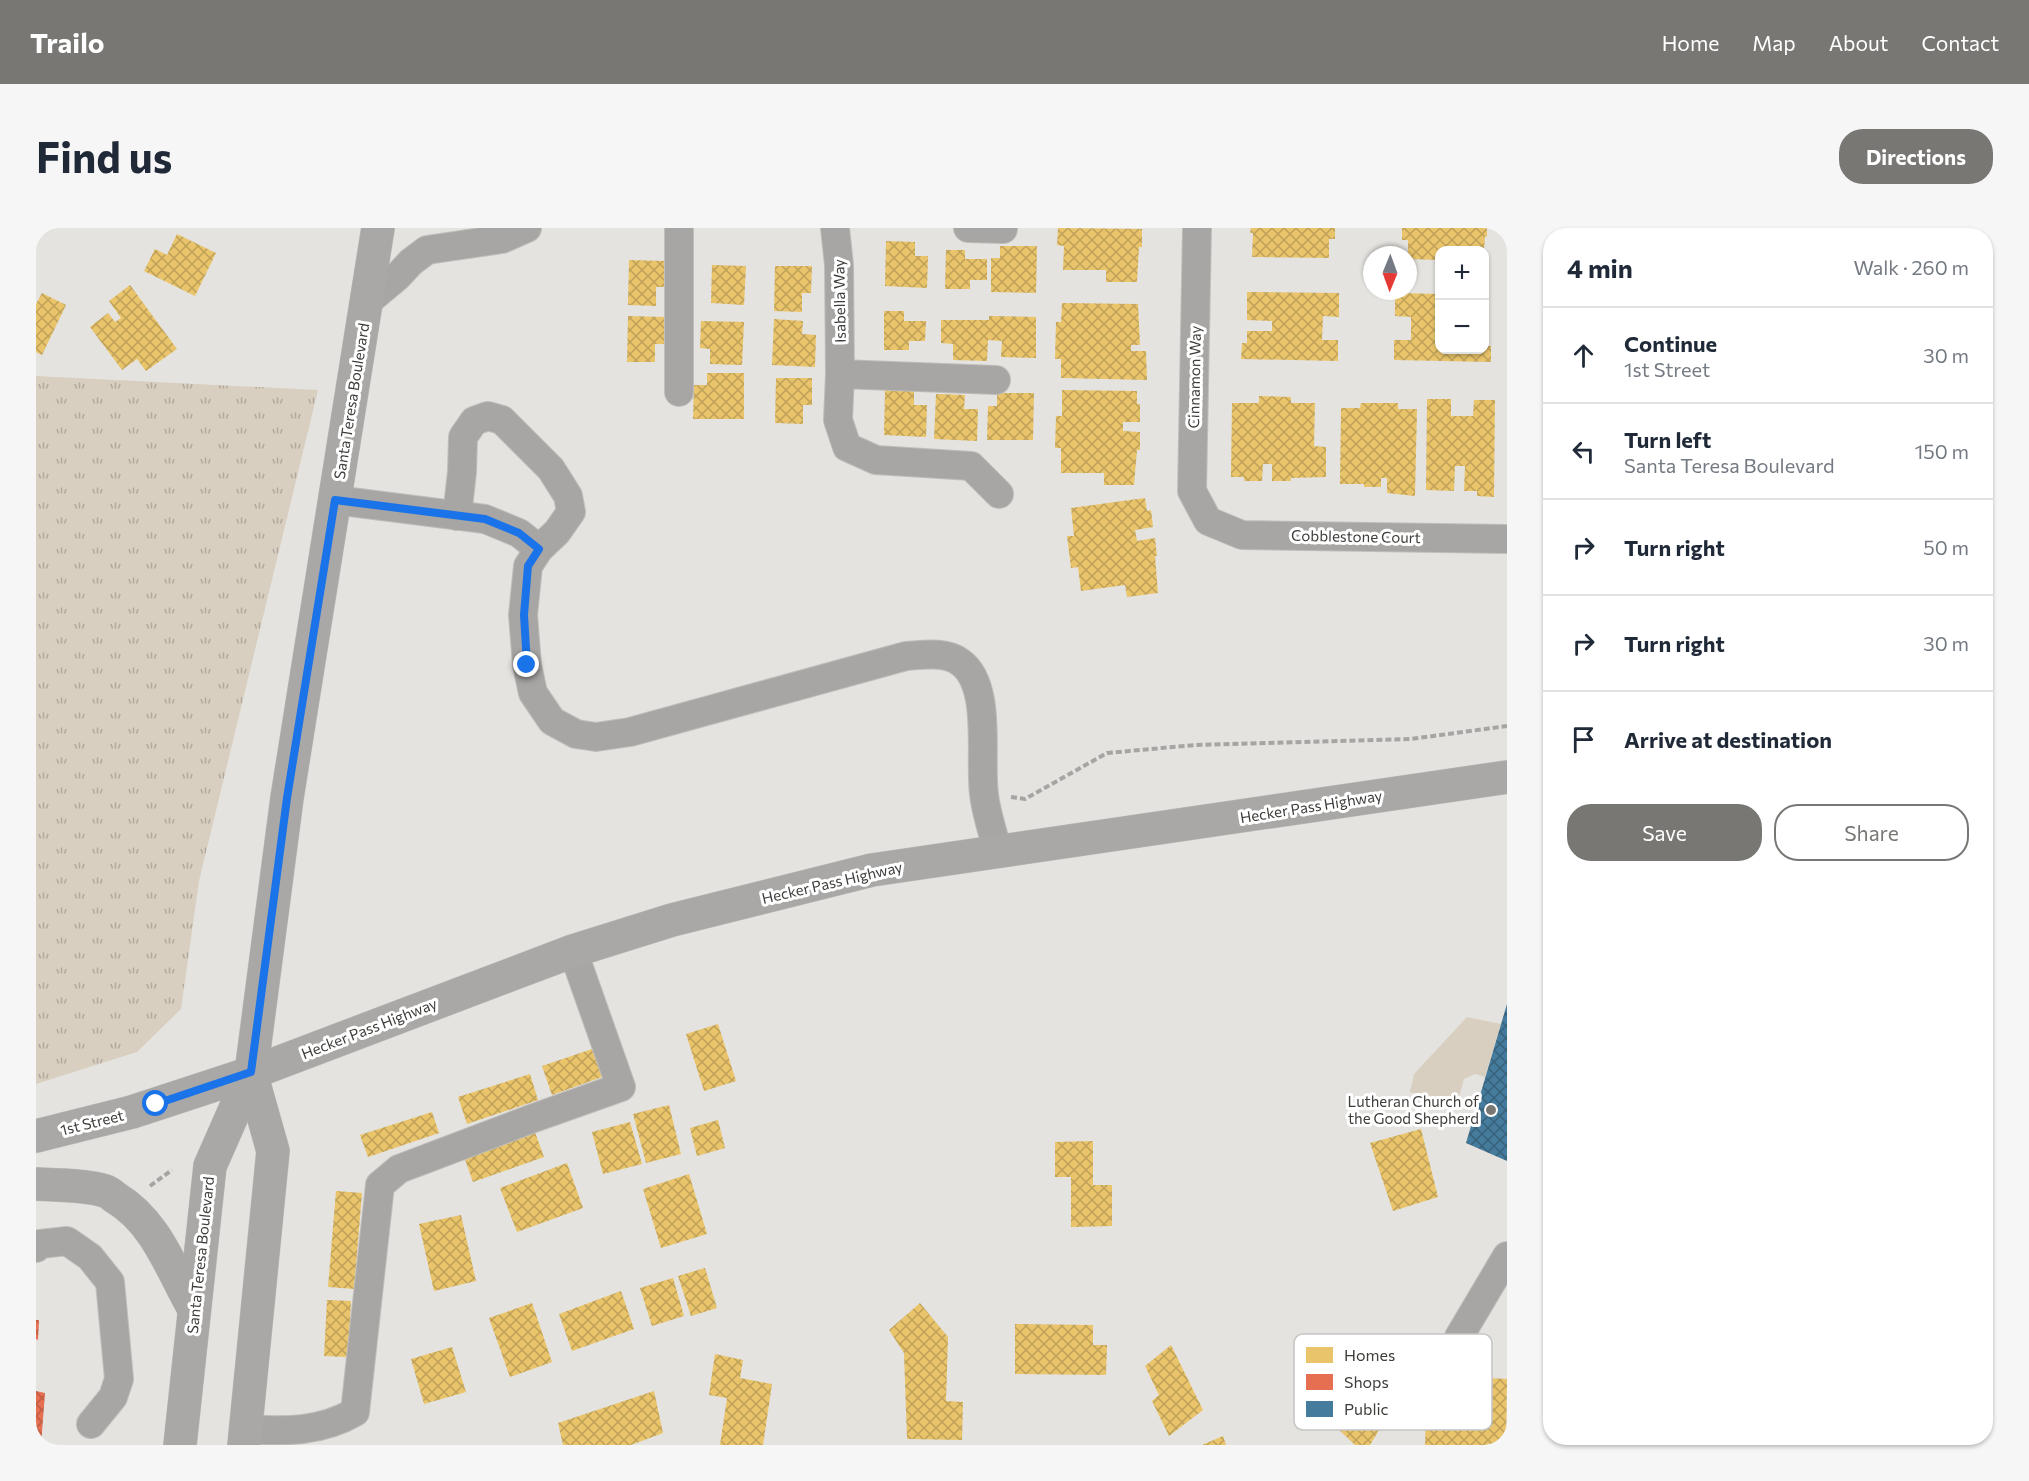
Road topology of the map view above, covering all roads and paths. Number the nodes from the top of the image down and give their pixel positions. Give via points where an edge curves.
1 (378, 228) edge
2 (527, 228) edge
3 (679, 228) edge
4 (835, 228) edge
5 (968, 228) edge
6 (1197, 228) edge
7 (1003, 229) edge
8 (367, 302) junction
9 (840, 374) junction
10 (996, 380) dead end
11 (679, 392) dead end
12 (999, 494) dead end
13 (335, 500) junction
14 (457, 516) junction
15 (1208, 521) joint
16 (1507, 539) edge
17 (539, 549) junction
18 (1507, 726) edge
19 (1507, 777) edge
20 (1025, 799) dead end
21 (998, 852) junction
22 (573, 951) junction
23 (251, 1072) junction
24 (36, 1136) edge
25 (172, 1170) dead end
26 (36, 1184) edge
27 (142, 1192) dead end
28 (36, 1248) edge
29 (1507, 1256) edge
30 (194, 1309) junction
31 (1461, 1334) edge
32 (91, 1424) dead end
33 (245, 1437) edge
34 (180, 1445) edge

1 - 8 main road, Santa Teresa Boulevard
2 - 8 street via 502,239 427,250
3 - 11 street
4 - 9 street, Isabella Way
5 - 7 street
6 - 15 street, Cinnamon Way via 1192,491
8 - 13 main road, Santa Teresa Boulevard
9 - 10 street
9 - 12 street, Isabella Way via 838,420 847,447 876,460 971,466
13 - 14 street
13 - 23 main road, Santa Teresa Boulevard via 287,798
14 - 17 street via 485,519 519,533
14 - 17 street via 464,438 474,421 488,416 502,420 551,469 568,496 571,512
15 - 16 street, Cobblestone Court via 1242,535
17 - 21 street via 528,566 524,615 527,665 533,693 552,721 576,734 596,737 630,732 906,656 941,655 960,662 974,680 982,711 984,794
18 - 20 path via 1411,739 1195,745 1107,753
19 - 21 main road, Hecker Pass Highway
21 - 22 main road, Hecker Pass Highway via 872,870 672,920
22 - 23 main road, Hecker Pass Highway
22 - 33 street via 621,1087 399,1169 380,1185 355,1412 337,1423
23 - 24 main road, 1st Street via 132,1112
23 - 30 main road, Santa Teresa Boulevard via 210,1166
23 - 33 main road, Santa Teresa Boulevard via 273,1151
25 - 27 path
26 - 30 main road via 105,1191 131,1207 163,1248
28 - 32 street via 40,1244 67,1241 90,1257 110,1282 119,1379 113,1397
29 - 31 street
30 - 34 main road, Santa Teresa Boulevard

